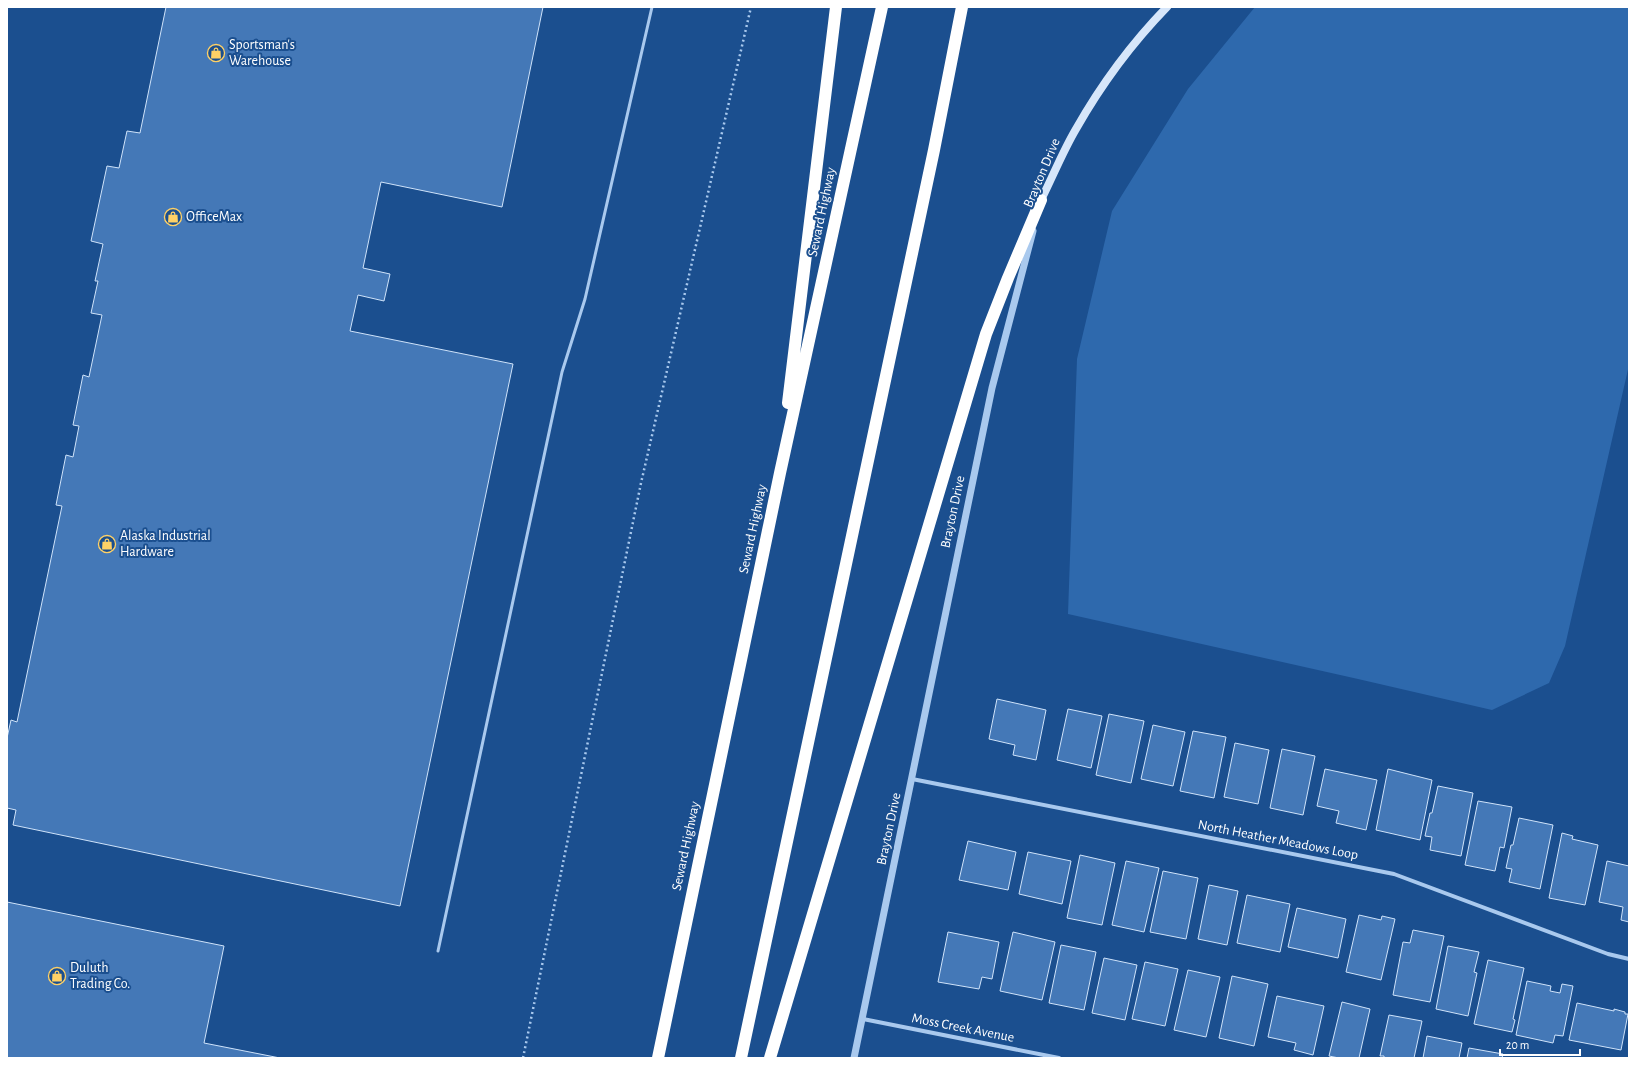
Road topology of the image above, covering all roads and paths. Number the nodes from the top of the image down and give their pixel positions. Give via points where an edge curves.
1 (652, 7) edge
2 (751, 7) edge
3 (836, 7) edge
4 (882, 7) edge
5 (962, 7) edge
6 (1167, 7) edge
7 (1041, 200) junction
8 (780, 473) junction
9 (912, 779) junction
10 (438, 951) dead end
11 (1629, 959) edge
12 (863, 1019) junction
13 (523, 1058) edge
14 (658, 1058) edge
15 (741, 1058) edge
16 (770, 1058) edge
17 (854, 1058) edge
18 (1059, 1058) edge

1 - 10 lane via 584,299 562,372
2 - 13 path via 641,483
3 - 8 highway
4 - 8 highway, Seward Highway
5 - 15 highway via 934,150
6 - 7 main road, Brayton Drive via 1100,90 1075,129
7 - 9 street, Brayton Drive via 992,388
7 - 16 highway via 986,334
8 - 14 highway, Seward Highway
9 - 11 street, North Heather Meadows Loop via 1394,874 1608,954
9 - 12 street, Brayton Drive
12 - 17 street, Brayton Drive
12 - 18 street, Moss Creek Avenue

